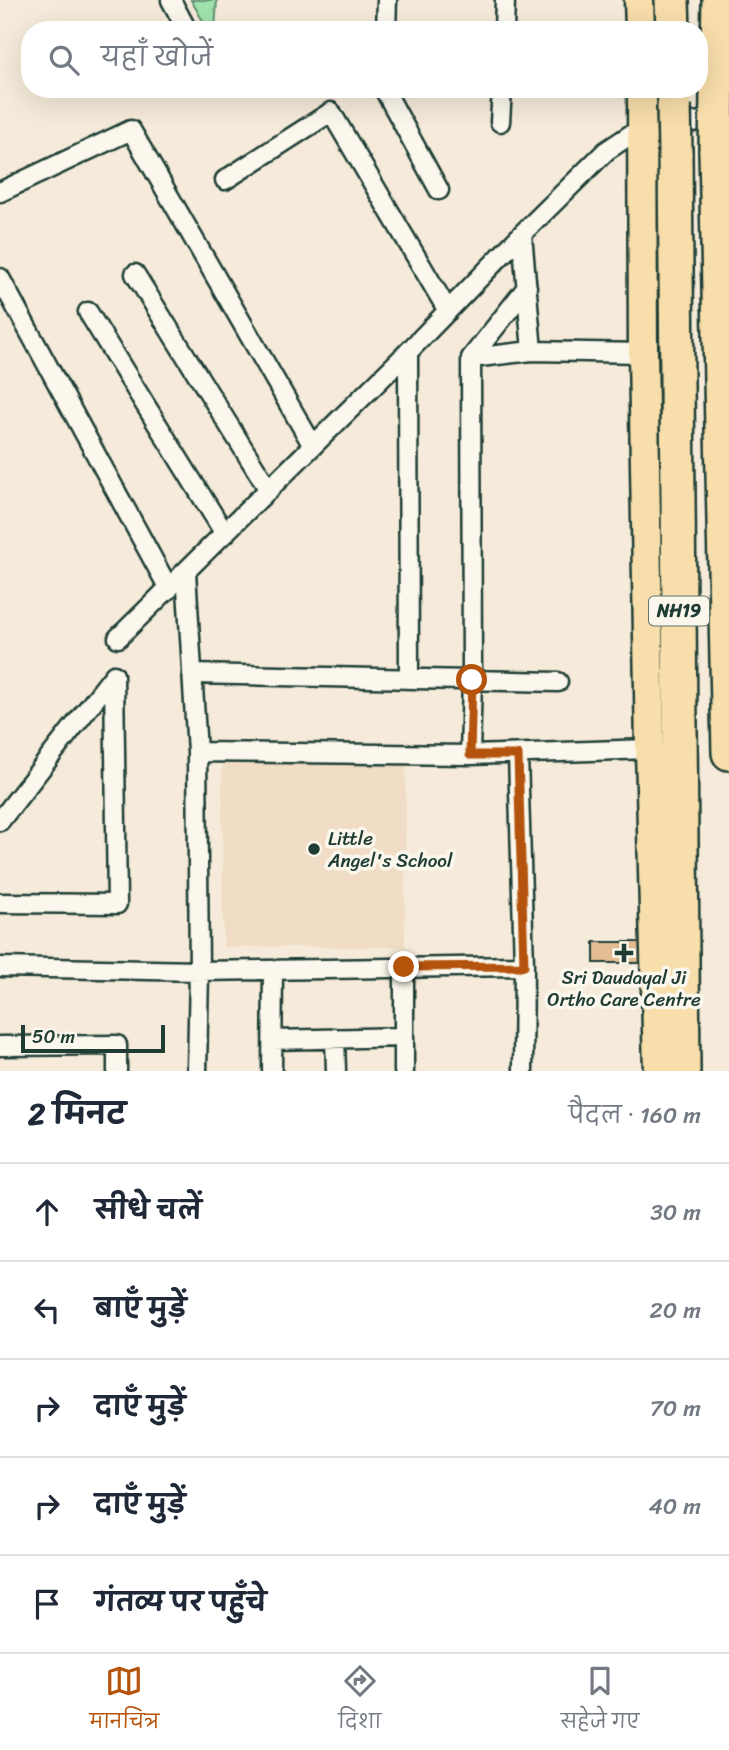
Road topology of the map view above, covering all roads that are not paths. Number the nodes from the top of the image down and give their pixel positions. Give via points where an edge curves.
1 (172, 0) edge
2 (387, 0) edge
3 (505, 0) edge
4 (639, 0) edge
5 (672, 0) edge
6 (719, 0) edge
7 (182, 21) edge
8 (386, 21) edge
9 (504, 21) edge
10 (640, 21) edge
11 (673, 21) edge
12 (389, 98) edge
13 (501, 98) edge
14 (642, 98) edge
15 (674, 98) edge
16 (729, 116) edge
17 (500, 121) dead end
18 (643, 131) junction
19 (225, 180) dead end
20 (439, 190) dead end
21 (0, 192) edge
22 (522, 234) junction
23 (135, 274) dead end
24 (0, 278) edge
25 (527, 287) junction
26 (448, 311) junction
27 (88, 312) dead end
28 (532, 351) junction
29 (408, 352) junction
30 (643, 353) junction
31 (471, 359) junction
32 (313, 446) junction
33 (269, 490) junction
34 (225, 534) junction
35 (186, 572) junction
36 (169, 589) junction
37 (118, 638) dead end
38 (192, 674) junction
39 (409, 679) junction
40 (472, 680) junction
41 (558, 682) dead end
42 (650, 749) junction
43 (197, 752) junction
44 (729, 753) edge
45 (470, 755) junction
46 (518, 755) junction
47 (0, 821) edge
48 (0, 903) edge
49 (524, 966) junction
50 (0, 967) edge
51 (404, 967) junction
52 (273, 970) junction
53 (199, 971) junction
54 (404, 1037) junction
55 (335, 1038) junction
56 (272, 1040) junction
57 (0, 1046) edge
58 (117, 1071) edge
59 (197, 1071) edge
60 (272, 1071) edge
61 (336, 1071) edge
62 (404, 1071) edge
63 (523, 1071) edge
64 (658, 1071) edge
65 (683, 1071) edge

1 - 7 street
2 - 8 street
3 - 9 street
4 - 10 main road
5 - 11 highway
6 - 44 highway, NH19, bridge via 716,150
12 - 20 street
13 - 17 street
14 - 18 main road
15 - 65 highway, NH19, bridge
16 - 18 street
18 - 22 street via 606,151
18 - 30 main road
19 - 26 street via 331,112
21 - 32 street via 131,130
22 - 25 street
22 - 26 street
23 - 33 street
24 - 36 street
25 - 28 street
25 - 31 street
26 - 29 street
27 - 34 street
28 - 30 street
28 - 31 street
29 - 32 street
29 - 39 street
30 - 42 main road
31 - 40 street
32 - 33 street
33 - 34 street
34 - 35 street
35 - 36 street
35 - 38 street
36 - 37 street
38 - 39 street
38 - 43 street
39 - 40 street
40 - 41 street
40 - 45 street
42 - 46 street
42 - 64 main road
43 - 45 street
43 - 53 street
45 - 46 street
46 - 49 street
47 - 48 street via 114,676 117,904
49 - 51 street
49 - 63 street
50 - 53 street
51 - 52 street
51 - 54 street
52 - 53 street
52 - 56 street
53 - 59 street
54 - 55 street
54 - 62 street
55 - 56 street
55 - 61 street
56 - 60 street
57 - 58 street via 117,1045

